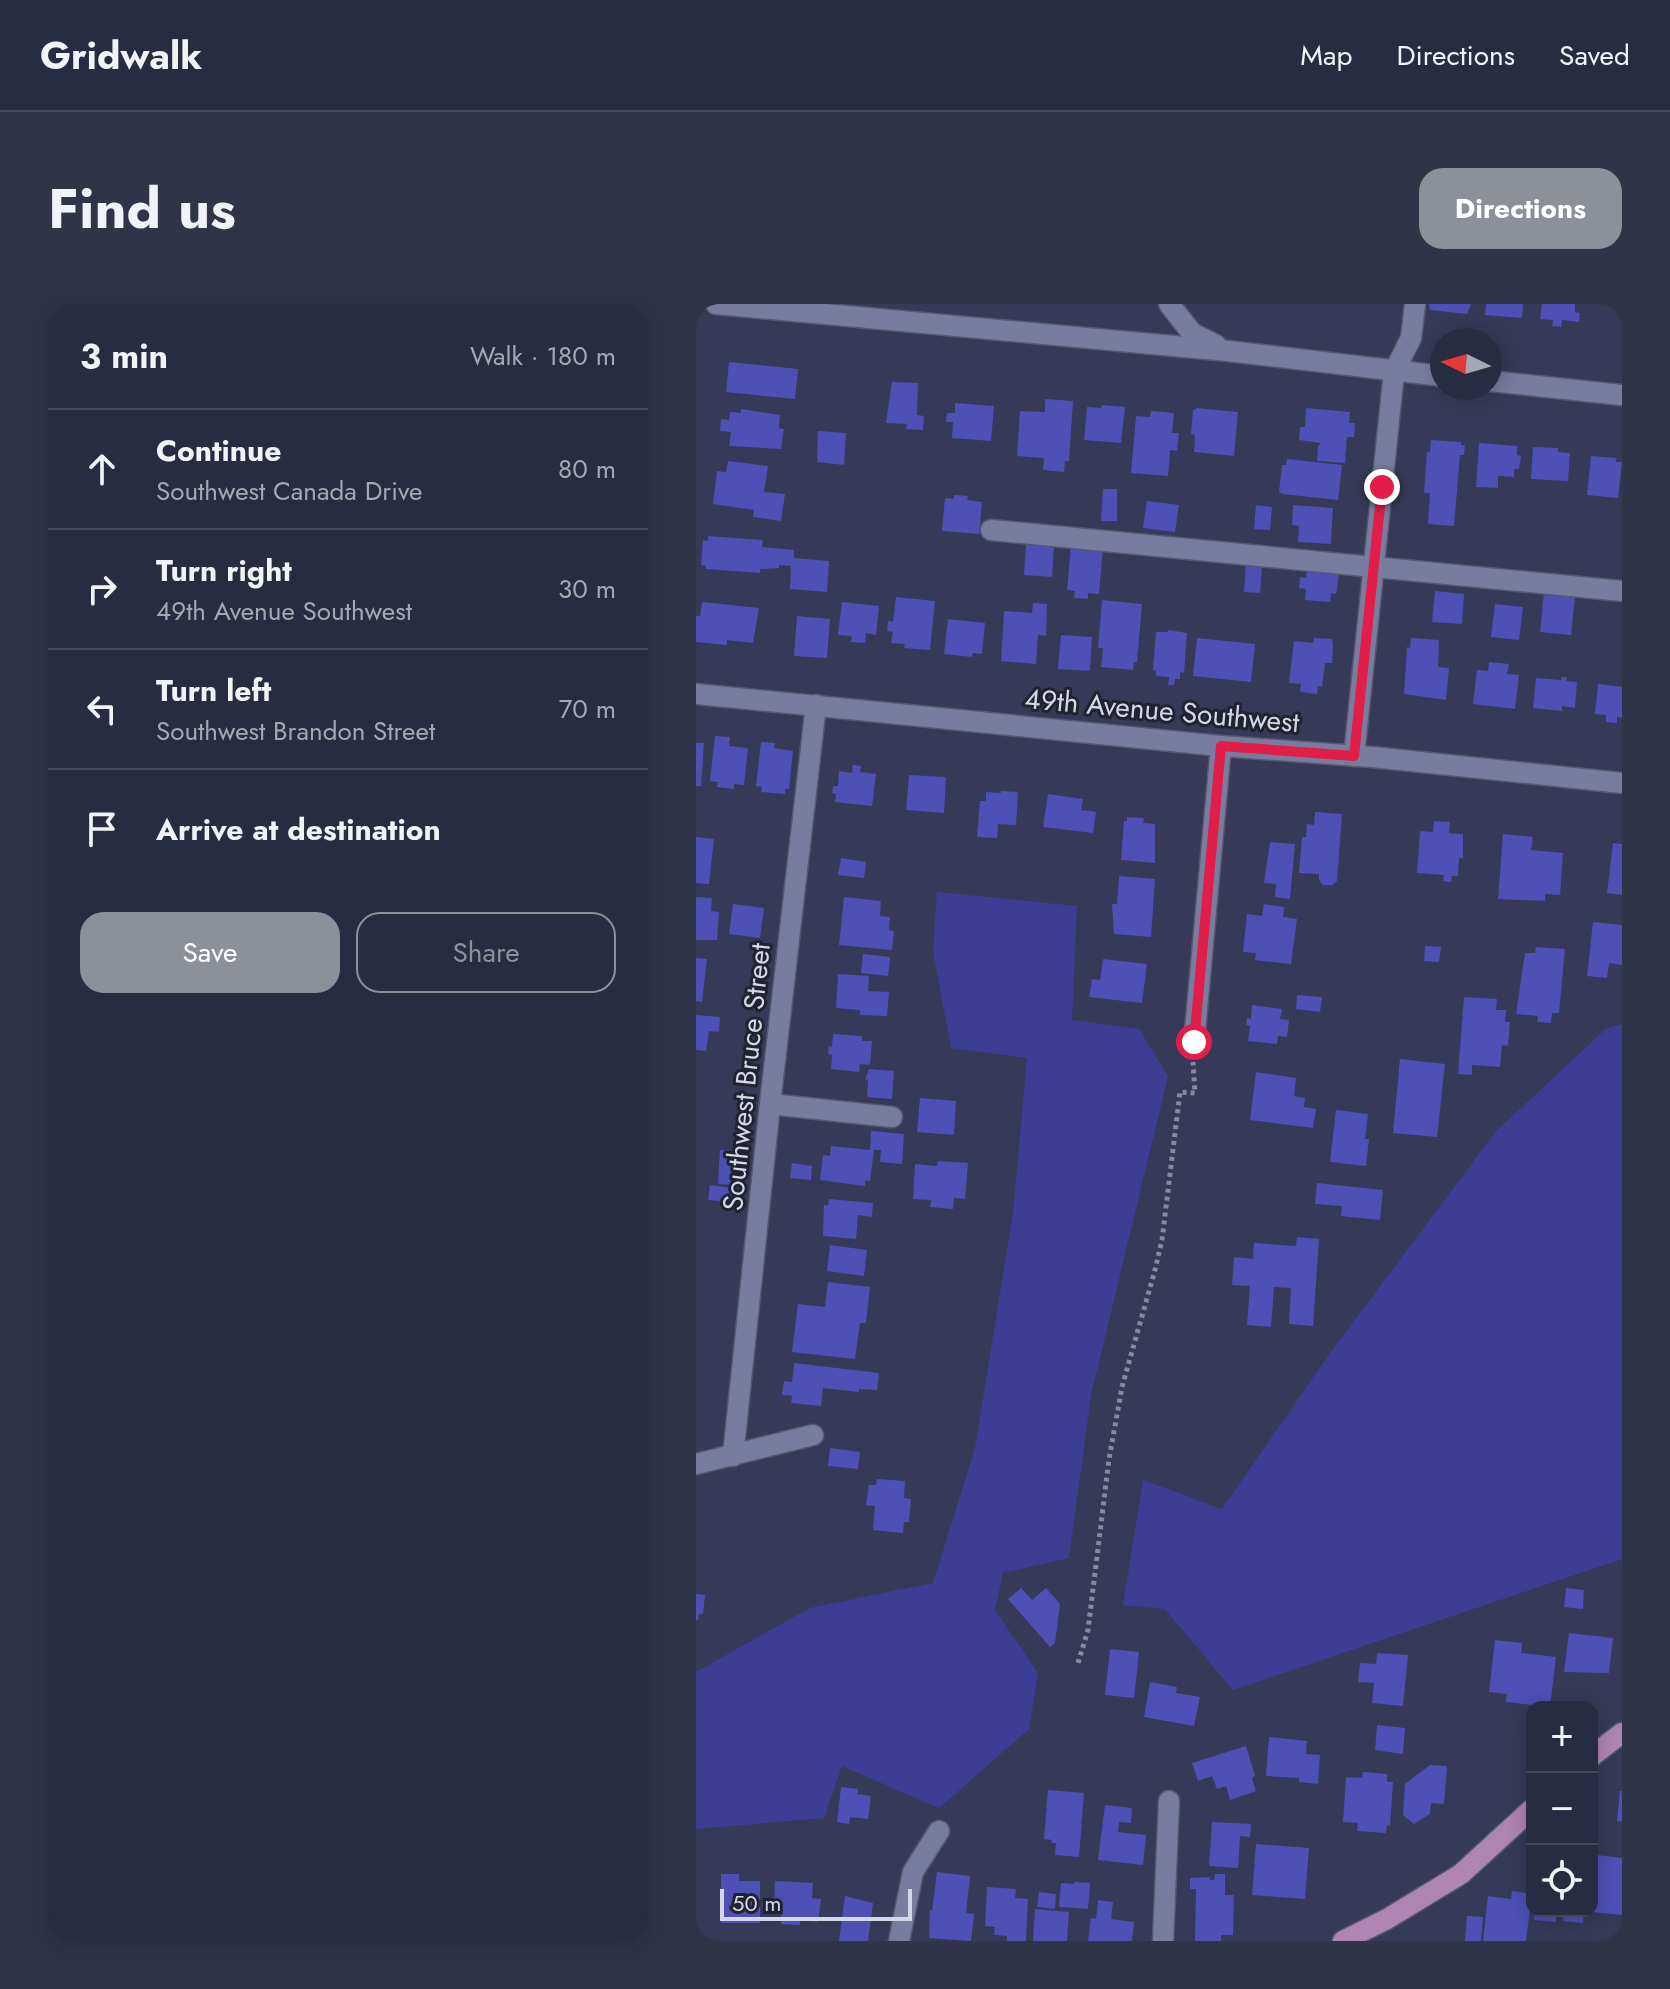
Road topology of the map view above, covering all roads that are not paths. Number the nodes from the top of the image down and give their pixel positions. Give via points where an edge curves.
1 (716, 304) edge
2 (1169, 304) edge
3 (1415, 304) edge
4 (1228, 351) junction
5 (1394, 372) junction
6 (1430, 375) edge
7 (1502, 382) edge
8 (1622, 395) edge
9 (991, 530) dead end
10 (1374, 565) junction
11 (1622, 591) edge
12 (696, 694) edge
13 (816, 705) junction
14 (1221, 746) junction
15 (1354, 756) junction
16 (1622, 783) edge
17 (1193, 1048) road end
18 (770, 1104) junction
19 (892, 1117) dead end
20 (813, 1435) dead end
21 (733, 1456) junction
22 (696, 1464) edge
23 (1622, 1733) edge
24 (1598, 1751) edge
25 (1169, 1801) dead end
26 (1526, 1814) edge
27 (939, 1831) dead end
28 (899, 1941) edge
29 (1163, 1941) edge
30 (1343, 1941) edge

1 - 4 street
2 - 4 street via 1192,333
3 - 5 street via 1411,338
4 - 5 street
5 - 6 street
5 - 10 street
7 - 8 street
9 - 10 street
10 - 11 street
10 - 15 street
12 - 13 street, 49th Avenue Southwest
13 - 14 street, 49th Avenue Southwest
13 - 18 street, Southwest Bruce Street
14 - 15 street, 49th Avenue Southwest
14 - 17 street
15 - 16 street, 49th Avenue Southwest
18 - 19 street
18 - 21 street, Southwest Bruce Street
20 - 21 street
21 - 22 street
23 - 24 main road
25 - 29 street
26 - 30 main road via 1461,1874
27 - 28 street via 913,1872

